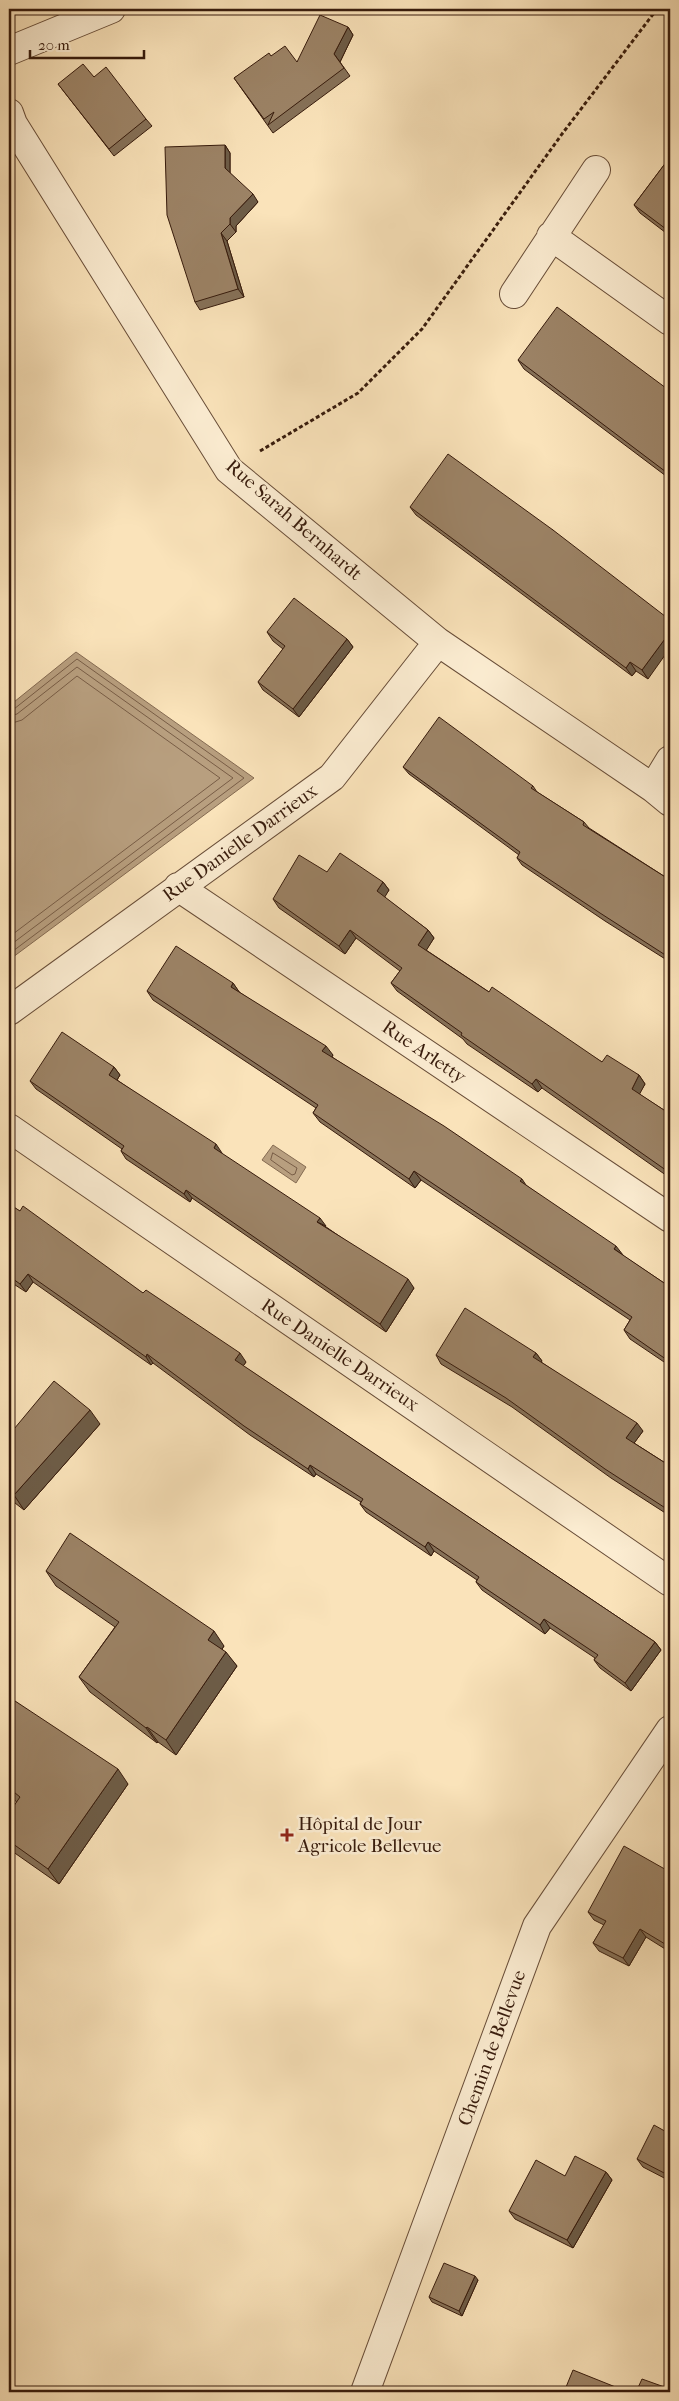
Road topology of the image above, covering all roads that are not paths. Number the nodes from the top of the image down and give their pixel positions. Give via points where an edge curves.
1 (111, 9) edge
2 (9, 51) edge
3 (9, 113) edge
4 (596, 170) dead end
5 (551, 236) junction
6 (514, 294) dead end
7 (670, 321) edge
8 (438, 642) junction
9 (670, 760) edge
10 (661, 795) edge
11 (178, 887) junction
12 (9, 1011) edge
13 (9, 1128) edge
14 (670, 1218) edge
15 (670, 1582) edge
16 (670, 1730) edge
17 (365, 2392) edge

1 - 2 street
3 - 8 street, Rue Sarah Bernhardt via 229,470
4 - 5 street
5 - 6 street
5 - 7 street
8 - 10 street, Rue Sarah Bernhardt
8 - 11 street, Rue Danielle Darrieux via 332,777
9 - 10 street
11 - 12 street, Rue Danielle Darrieux
11 - 14 street, Rue Arletty
13 - 15 street, Rue Danielle Darrieux
16 - 17 street, Chemin de Bellevue via 537,1926

